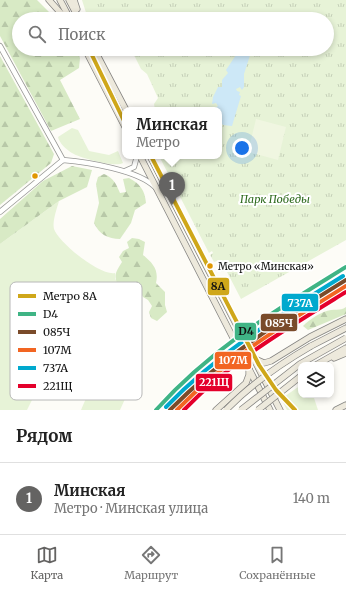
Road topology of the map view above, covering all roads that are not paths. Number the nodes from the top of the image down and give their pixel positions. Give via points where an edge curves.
1 (49, 0) edge
2 (60, 0) edge
3 (69, 0) edge
4 (74, 0) edge
5 (60, 12) edge
6 (66, 12) edge
7 (76, 12) edge
8 (78, 12) edge
9 (0, 46) edge
10 (89, 56) edge
11 (98, 56) edge
12 (124, 107) edge
13 (122, 121) edge
14 (137, 159) edge
15 (140, 159) edge
16 (152, 159) edge
17 (63, 160) junction
18 (121, 171) junction
19 (158, 190) junction
20 (0, 212) edge
21 (346, 319) edge
22 (346, 328) edge
23 (346, 338) edge
24 (346, 348) edge
25 (346, 353) edge
26 (253, 357) junction
27 (323, 362) edge
28 (325, 362) edge
29 (248, 367) junction
30 (298, 378) edge
31 (346, 405) edge
32 (216, 410) edge
33 (226, 410) edge
34 (242, 410) edge
35 (258, 410) edge
36 (270, 410) edge
37 (280, 410) edge
38 (336, 410) edge

1 - 5 main road
2 - 6 main road
3 - 7 main road
4 - 8 main road
9 - 17 street
10 - 13 main road
11 - 12 main road
14 - 18 street via 134,167 128,171
15 - 19 main road
16 - 26 main road
17 - 18 street
17 - 20 street
18 - 19 street via 138,175
19 - 29 main road
21 - 26 main road via 271,361 260,362
22 - 33 main road, bridge via 323,339 269,373
23 - 34 main road, bridge via 300,364
24 - 27 main road
25 - 28 main road
26 - 37 main road
29 - 32 main road via 246,383
29 - 36 main road
30 - 35 main road, bridge
31 - 38 main road

